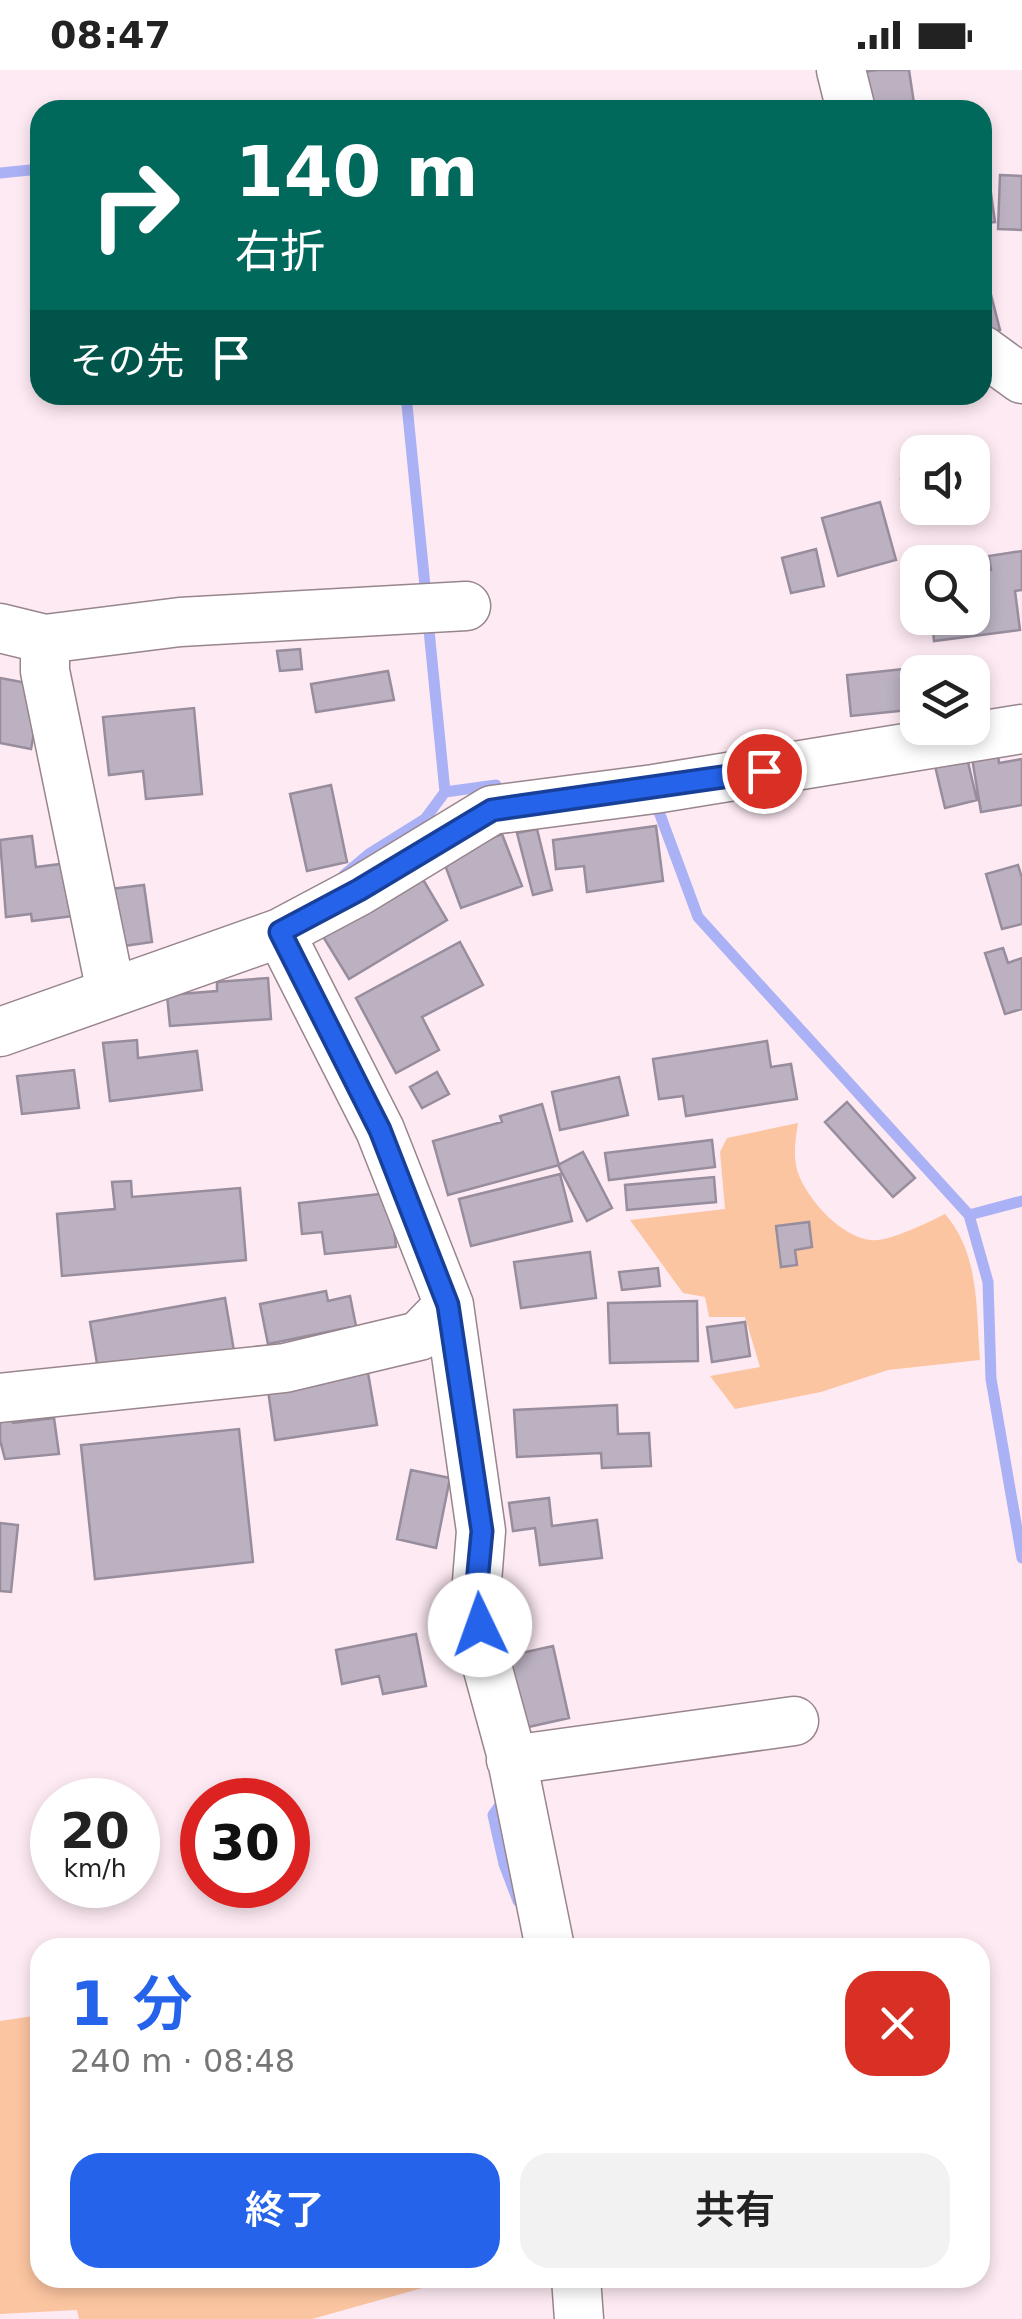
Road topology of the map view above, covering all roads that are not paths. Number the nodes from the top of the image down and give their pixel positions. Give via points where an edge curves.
1 (841, 70) edge
2 (848, 100) edge
3 (992, 358) edge
4 (1022, 379) edge
5 (466, 606) dead end
6 (22, 634) edge
7 (1022, 729) edge
8 (280, 932) junction
9 (111, 992) junction
10 (0, 1032) edge
11 (448, 1305) junction
12 (0, 1398) edge
13 (794, 1721) dead end
14 (511, 1760) junction
15 (548, 1938) edge
16 (577, 2288) edge
17 (579, 2319) edge

1 - 2 street
3 - 4 street
5 - 6 street
6 - 9 street via 45,671
7 - 8 street via 492,810
8 - 9 street
8 - 11 street via 380,1130
9 - 10 street
11 - 12 street via 420,1336 286,1368
11 - 14 street via 482,1531 476,1594 484,1655
13 - 14 street
14 - 15 street
16 - 17 street

